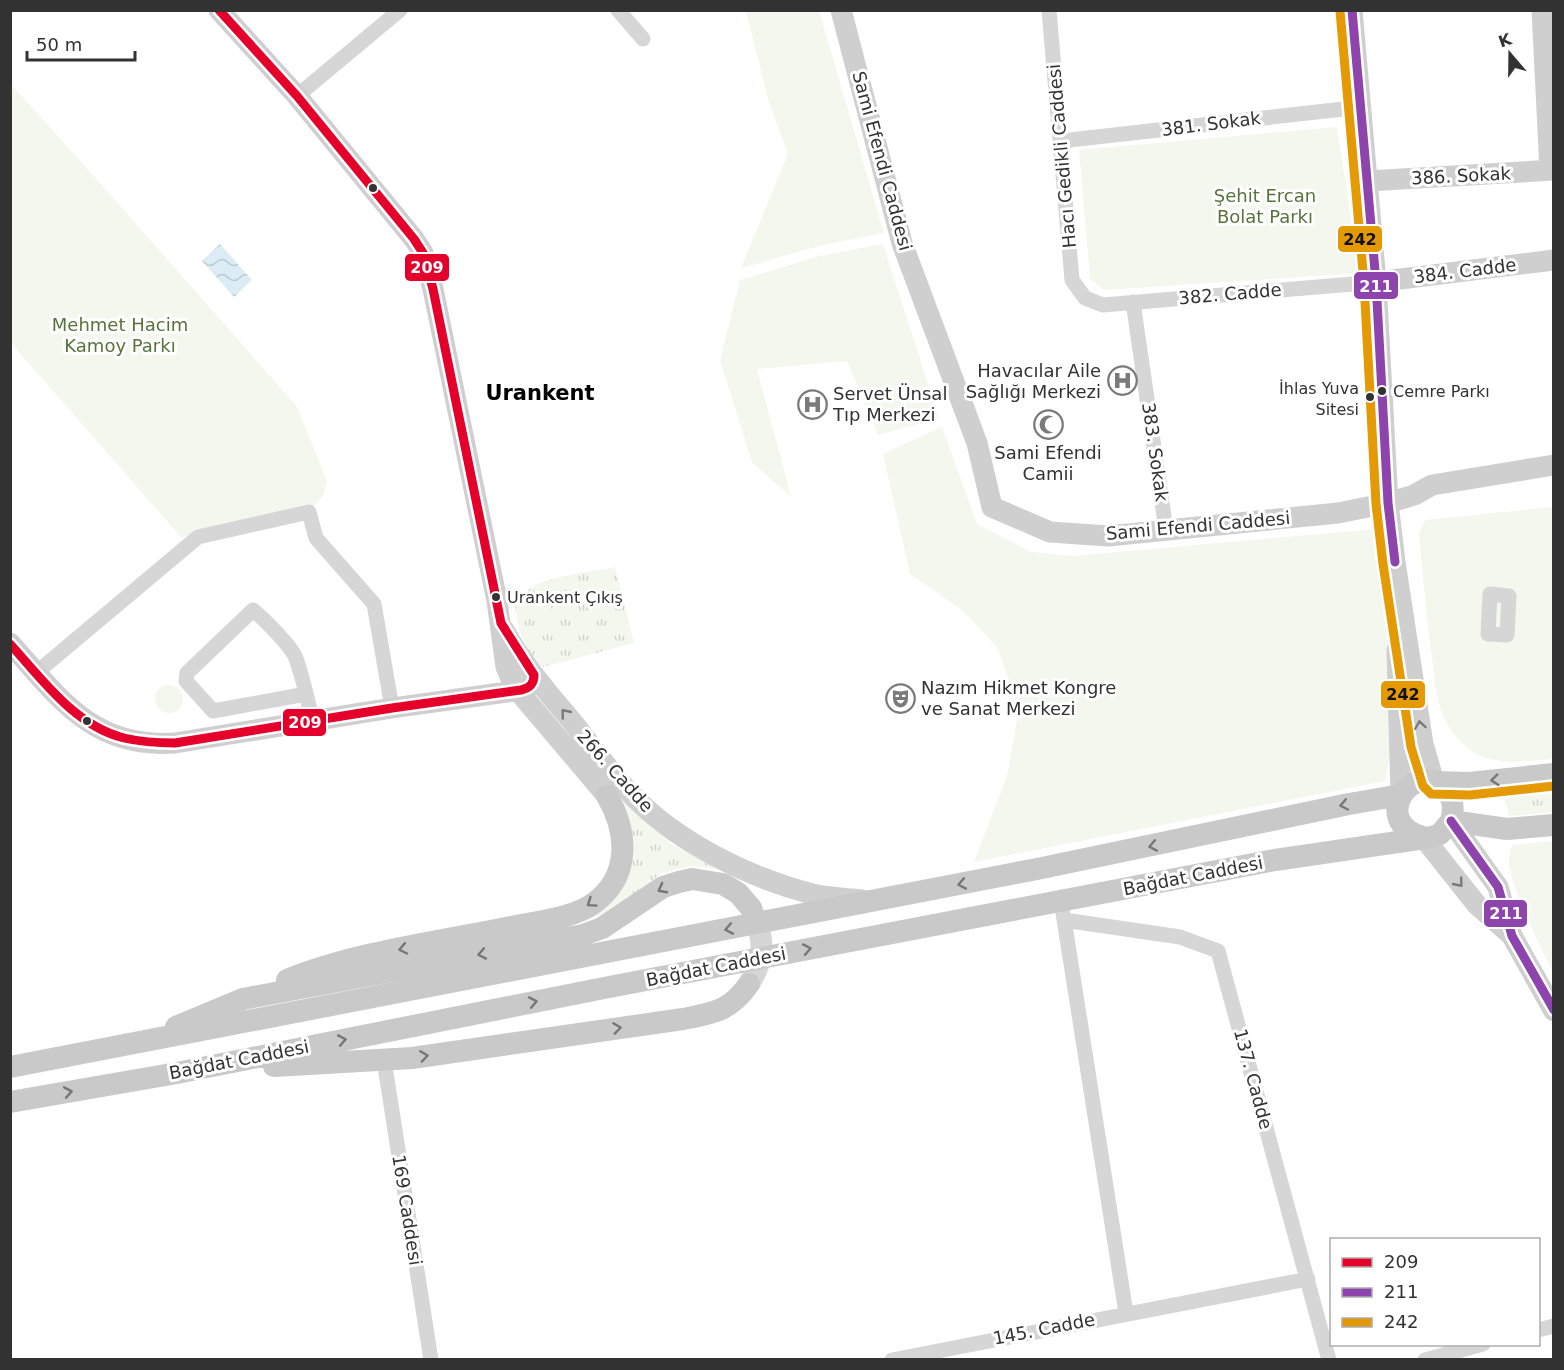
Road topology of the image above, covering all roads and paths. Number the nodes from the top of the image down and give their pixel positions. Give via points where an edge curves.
1 (219, 10) edge
2 (400, 10) edge
3 (618, 10) edge
4 (841, 10) edge
5 (1050, 10) edge
6 (1352, 10) edge
7 (1546, 22) edge
8 (643, 39) dead end
9 (297, 96) junction
10 (1361, 106) junction
11 (1061, 141) junction
12 (1552, 170) edge
13 (1368, 181) junction
14 (1554, 260) edge
15 (1376, 282) junction
16 (1085, 298) joint
17 (1133, 302) junction
18 (1554, 465) edge
19 (1388, 503) junction
20 (1166, 530) junction
21 (1395, 562) junction
22 (14, 653) edge
23 (36, 673) junction
24 (522, 676) junction
25 (306, 694) junction
26 (392, 708) junction
27 (313, 721) junction
28 (1554, 774) edge
29 (1434, 782) junction
30 (1401, 795) junction
31 (607, 796) joint
32 (1452, 820) junction
33 (1554, 825) edge
34 (1423, 837) junction
35 (871, 901) junction
36 (751, 908) tunnel mouth
37 (1062, 911) junction
38 (1512, 936) junction
39 (749, 984) tunnel mouth
40 (243, 999) junction
41 (1554, 1011) edge
42 (154, 1040) junction
43 (384, 1060) junction
44 (10, 1067) edge
45 (177, 1073) junction
46 (10, 1102) edge
47 (1308, 1279) junction
48 (1126, 1313) junction
49 (1475, 1346) edge
50 (431, 1359) edge
51 (892, 1359) edge
52 (1329, 1359) edge
53 (1425, 1359) edge

1 - 9 main road
2 - 9 street
3 - 8 street
4 - 20 main road, Sami Efendi Caddesi via 902,243 977,443 992,507 1050,532 1108,536
5 - 11 street, Hacı Gedikli Caddesi
6 - 10 main road
7 - 12 main road
9 - 24 main road via 423,254 501,623
10 - 11 street, 381. Sokak
10 - 13 main road
11 - 16 street, Hacı Gedikli Caddesi via 1072,280
12 - 13 main road, 386. Sokak
13 - 15 main road
14 - 15 main road, 384. Cadde
15 - 17 street, 382. Cadde
15 - 19 main road
16 - 17 street, 382. Cadde via 1103,304
17 - 20 street, 383. Sokak
18 - 19 main road, Sami Efendi Caddesi via 1432,484
19 - 20 main road, Sami Efendi Caddesi via 1338,513
19 - 21 main road
29 -> 21 main road via 1423,744
21 - 30 main road
22 - 23 main road
23 - 26 street via 198,537 309,512 316,538 374,604
23 - 27 main road via 86,721 118,737 146,744
24 - 26 main road via 490,693
24 - 31 main road, 266. Cadde
35 -> 24 main road, 266. Cadde via 791,888 745,870 675,832 629,792
25 - 25 street via 294,654 253,610 187,672 186,681 213,711
25 - 27 street
26 - 27 main road
28 -> 29 main road, Bağdat Caddesi via 1469,783
29 - 30 main road, Bağdat Caddesi via 1415,783
29 - 32 main road via 1449,793
30 - 34 main road via 1397,813 1400,822 1413,835
30 -> 35 main road, Bağdat Caddesi
31 -> 40 main road via 617,812 623,854 617,873 594,903 561,916 317,969
32 - 33 main road via 1507,830
32 - 34 main road, Bağdat Caddesi via 1440,834
32 - 38 main road via 1498,887
34 - 37 main road, Bağdat Caddesi via 1275,860
34 -> 38 main road via 1476,905
35 -> 42 main road, Bağdat Caddesi
36 -> 40 main road via 738,893 723,885 692,879 663,887 602,928 583,935
45 -> 37 main road, Bağdat Caddesi via 604,988
37 - 47 street, 137. Cadde via 1218,951
37 - 48 street
38 - 41 main road
43 -> 39 main road via 699,1016 731,1004
40 - 42 main road via 185,1022
42 - 44 main road, Bağdat Caddesi
43 - 45 main road
43 - 50 street, 169 Caddesi
46 -> 45 main road, Bağdat Caddesi
47 - 48 street, 145. Cadde
47 - 52 street, 137. Cadde
48 - 51 street, 145. Cadde
49 - 53 street

